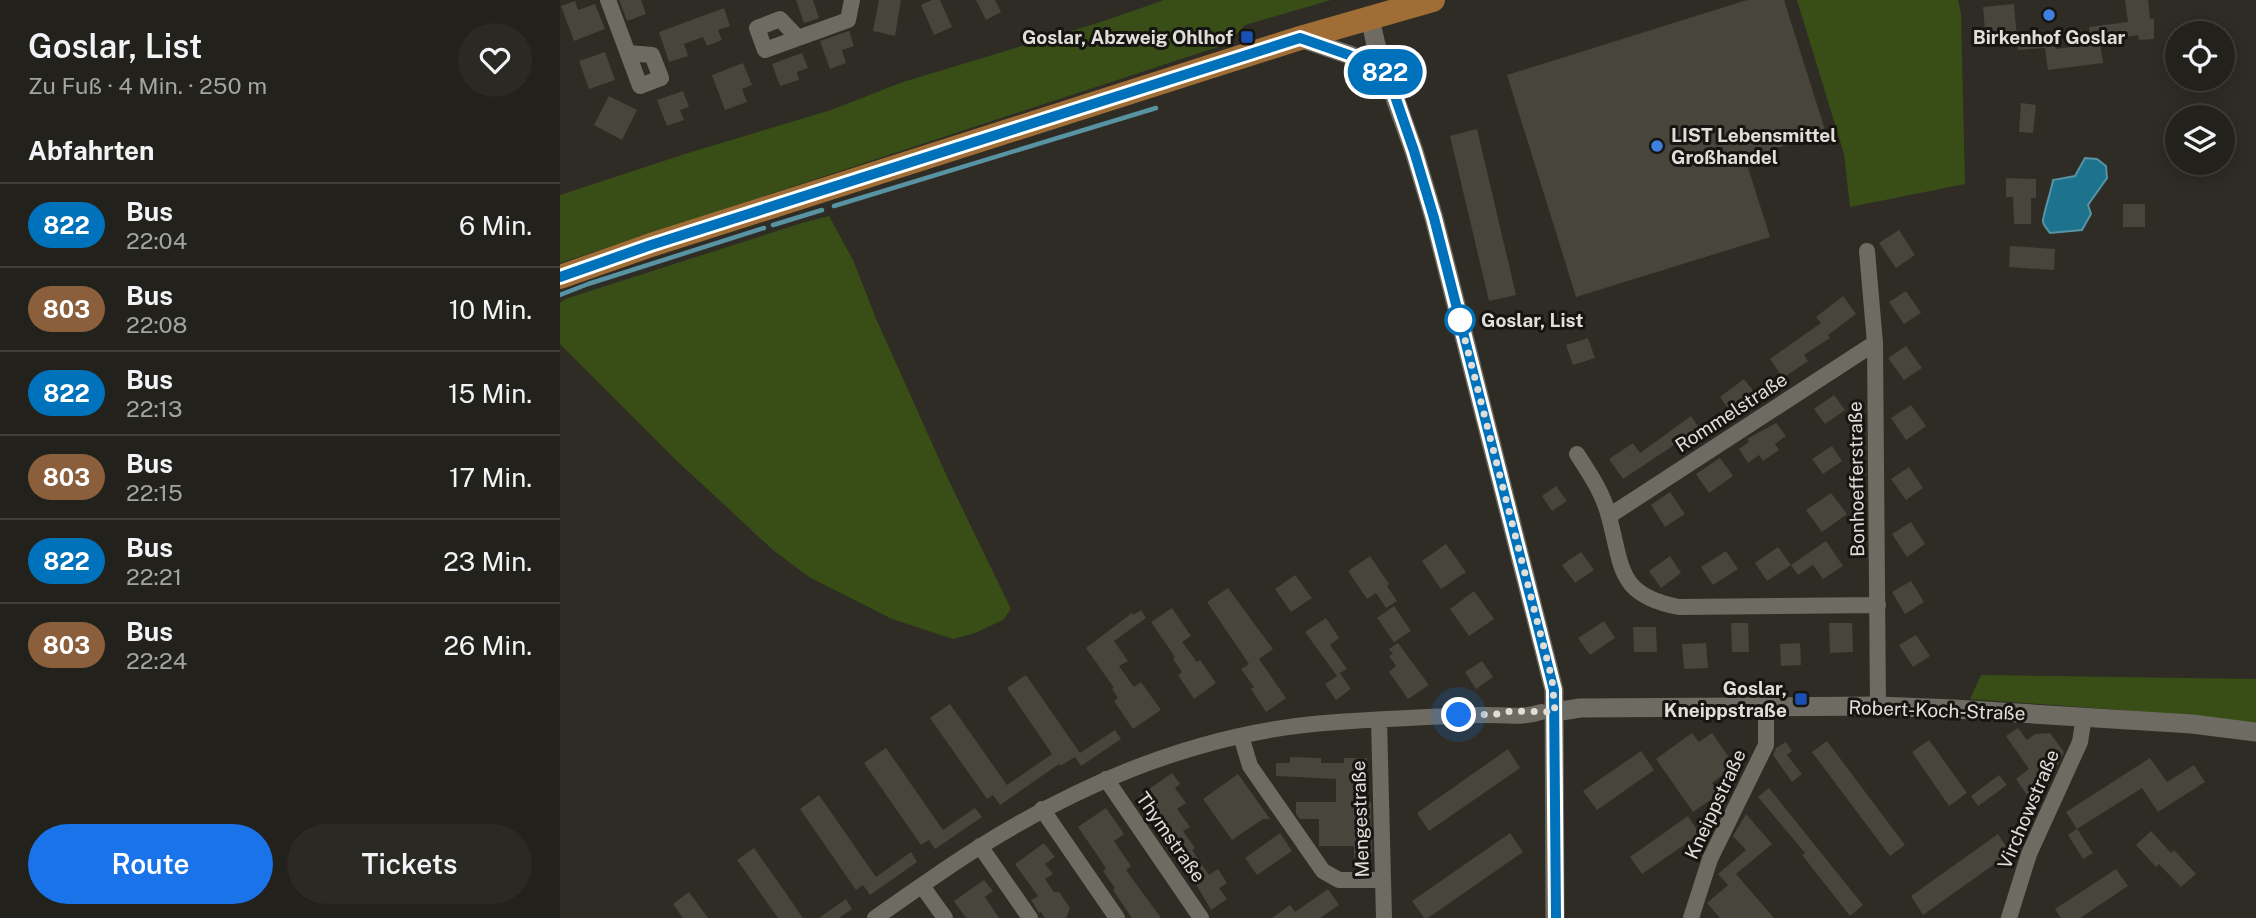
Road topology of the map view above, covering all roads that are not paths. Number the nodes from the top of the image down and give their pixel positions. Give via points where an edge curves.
1 (608, 0) edge
2 (852, 0) edge
3 (1433, 0) edge
4 (1372, 9) edge
5 (798, 38) dead end
6 (1300, 38) junction
7 (628, 53) dead end
8 (1389, 79) junction
9 (1867, 251) dead end
10 (560, 278) edge
11 (1875, 343) junction
12 (1577, 454) dead end
13 (1609, 516) junction
14 (1878, 605) junction
15 (1766, 706) junction
16 (1878, 706) junction
17 (1554, 712) junction
18 (2084, 716) junction
19 (1379, 720) junction
20 (2256, 732) edge
21 (1241, 736) junction
22 (1106, 779) junction
23 (1042, 809) junction
24 (980, 846) junction
25 (1383, 880) junction
26 (922, 886) junction
27 (875, 918) edge
28 (945, 918) edge
29 (1030, 918) edge
30 (1117, 918) edge
31 (1201, 918) edge
32 (1384, 918) edge
33 (1555, 918) edge
34 (1691, 918) edge
35 (2009, 918) edge

1 - 7 street
2 - 5 street via 848,20
3 - 4 main road
4 - 6 main road
4 - 8 street
6 - 8 street via 1349,55
6 - 10 main road
8 - 17 street via 1437,230 1552,679
9 - 11 street, Bonhoefferstraße
11 - 13 street, Rommelstraße
11 - 14 street, Bonhoefferstraße
12 - 13 street via 1598,485
13 - 14 street via 1618,564 1633,587 1654,602 1679,607
14 - 16 street, Bonhoefferstraße
15 - 16 street, Robert-Koch-Straße
15 - 17 street, Robert-Koch-Straße
15 - 34 street, Kneippstraße via 1766,745 1710,859
16 - 18 street, Robert-Koch-Straße
17 - 19 street
17 - 33 street
18 - 20 street, Robert-Koch-Straße
18 - 35 street, Virchowstraße via 2080,742 2029,854
19 - 21 street
19 - 25 street, Mengestraße
21 - 22 street via 1143,763
21 - 25 street via 1250,766 1324,871 1339,880
22 - 23 street
22 - 31 street, Thymstraße
23 - 24 street
23 - 30 street
24 - 26 street
24 - 29 street
25 - 32 street, Mengestraße
26 - 27 street
26 - 28 street

